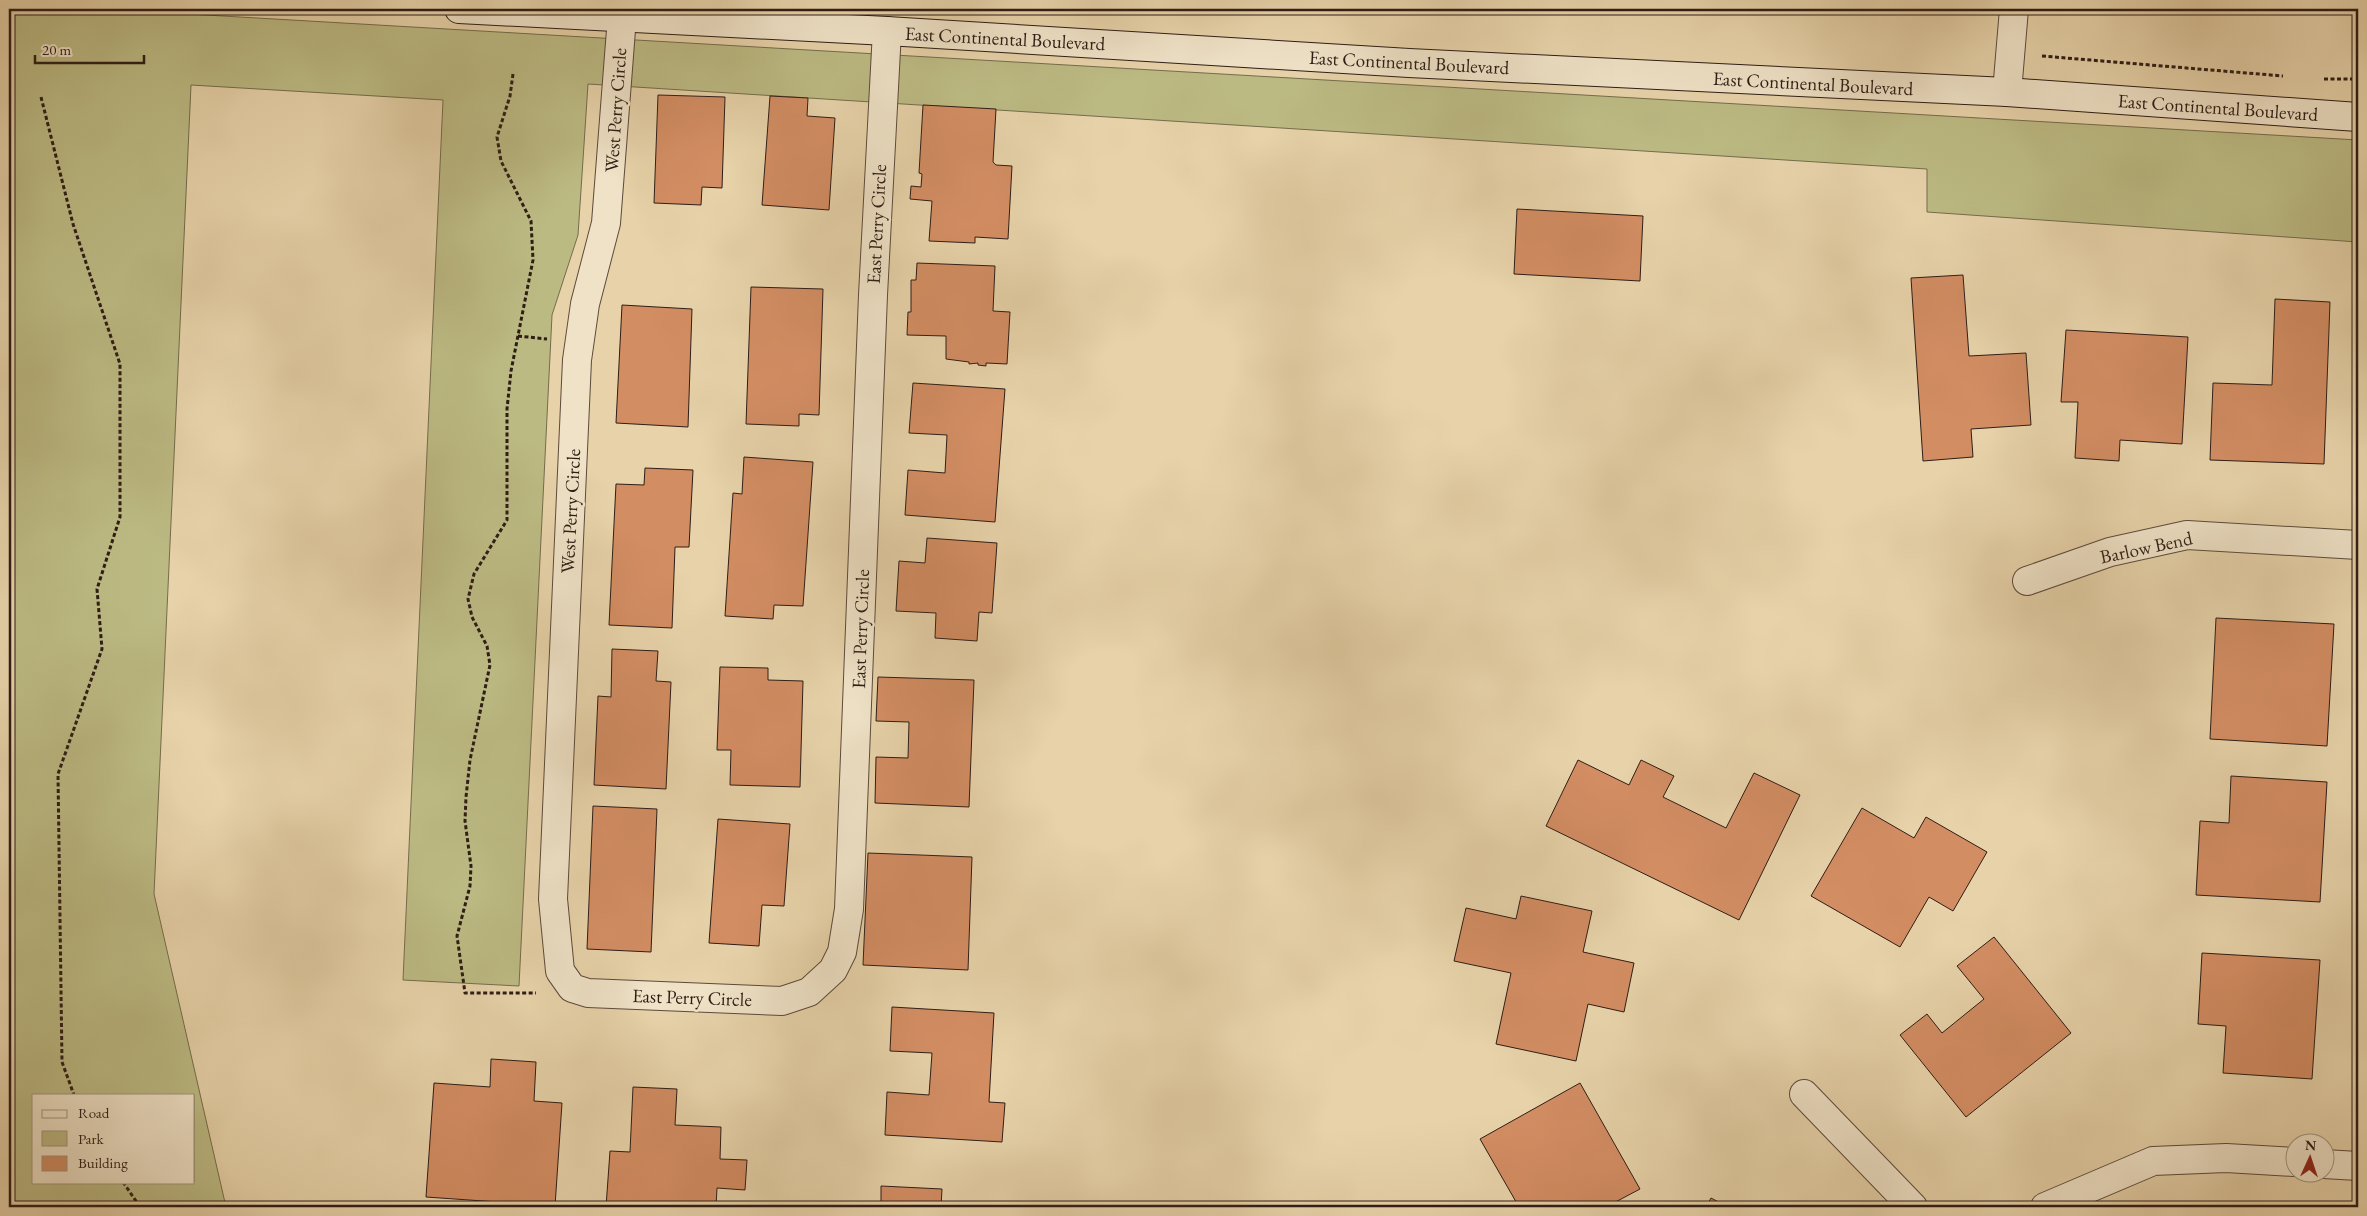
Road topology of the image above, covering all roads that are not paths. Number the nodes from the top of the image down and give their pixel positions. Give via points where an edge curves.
1 (459, 9) edge
2 (2014, 9) edge
3 (668, 14) edge
4 (729, 16) edge
5 (622, 17) junction
6 (886, 31) junction
7 (2007, 92) junction
8 (2358, 117) edge
9 (2358, 545) edge
10 (2027, 581) dead end
11 (588, 993) joint
12 (1804, 1094) dead end
13 (2284, 1161) edge
14 (2334, 1165) edge
15 (2358, 1166) edge
16 (1913, 1207) edge
17 (2045, 1207) edge

1 - 5 street, East Continental Boulevard
2 - 7 street
3 - 4 street, East Continental Boulevard
3 - 5 street, East Continental Boulevard
4 - 6 street, East Continental Boulevard
5 - 11 street, West Perry Circle via 606,223 585,304 577,360 553,899 560,971 572,988
6 - 7 street, East Continental Boulevard via 1409,63
6 - 11 street, East Perry Circle via 849,908 842,952 833,970 809,992 782,1001
7 - 8 street, East Continental Boulevard
9 - 10 street, Barlow Bend via 2187,535 2110,552
12 - 16 street
13 - 17 street via 2226,1158 2153,1161
14 - 15 street

